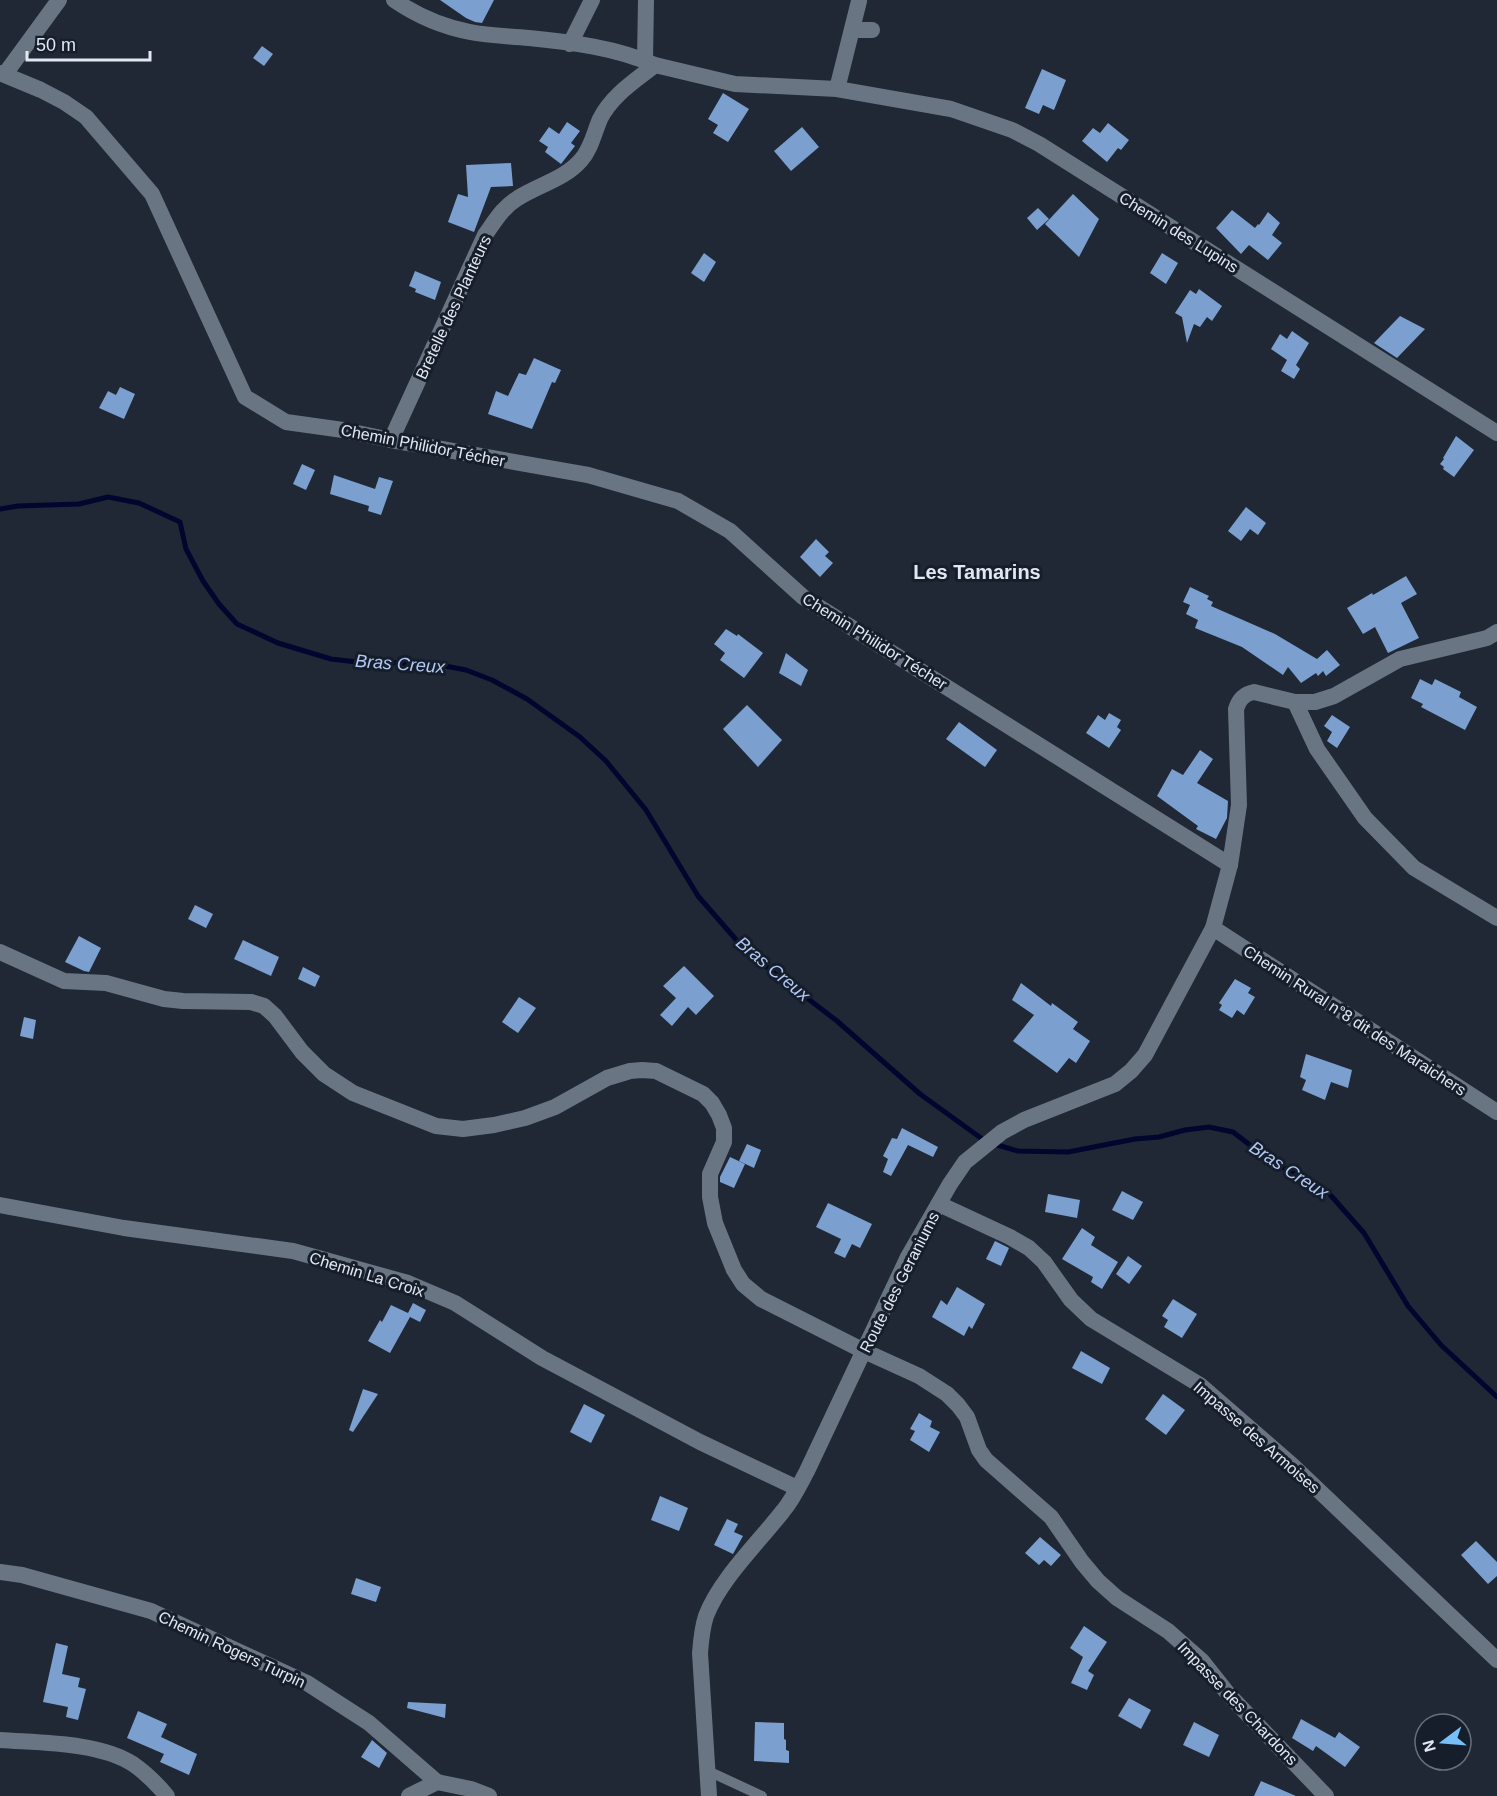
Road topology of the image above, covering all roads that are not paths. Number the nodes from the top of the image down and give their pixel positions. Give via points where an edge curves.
1 (59, 0) edge
2 (394, 0) edge
3 (646, 0) edge
4 (859, 1) edge
5 (586, 2) edge
6 (852, 30) junction
7 (872, 30) dead end
8 (570, 44) junction
9 (650, 63) junction
10 (2, 73) edge
11 (837, 89) junction
12 (1497, 433) edge
13 (391, 440) junction
14 (1497, 632) edge
15 (1295, 702) junction
16 (1230, 865) junction
17 (1497, 918) edge
18 (1213, 928) junction
19 (0, 952) edge
20 (1497, 1112) edge
21 (0, 1204) edge
22 (939, 1204) junction
23 (864, 1351) junction
24 (797, 1488) junction
25 (0, 1572) edge
26 (1497, 1660) edge
27 (0, 1740) edge
28 (708, 1771) junction
29 (437, 1782) junction
30 (167, 1796) edge
31 (410, 1796) edge
32 (489, 1796) edge
33 (709, 1796) edge
34 (762, 1796) edge
35 (1326, 1796) edge

1 - 10 street
2 - 8 street, Chemin des Lupins via 417,14 470,32
3 - 9 street
4 - 6 street
5 - 8 street
6 - 7 street
6 - 11 street
8 - 9 street, Chemin des Lupins via 605,49
9 - 11 street, Chemin des Lupins via 735,84
9 - 13 street, Bretelle des Planteurs via 609,104 581,160 567,172 518,198 485,235
10 - 13 street, Chemin Philidor Técher via 64,102 86,117 152,194 245,397 286,422
11 - 12 street, Chemin des Lupins via 951,109 1012,130 1039,144
13 - 16 street, Chemin Philidor Técher via 588,475 678,501 730,531 803,597
14 - 15 street, Route des Geraniums via 1487,638 1400,658 1334,696 1315,702
15 - 16 street, Route des Geraniums via 1254,692 1238,703 1239,805
15 - 17 street via 1317,749 1365,818 1414,868
16 - 18 street, Route des Geraniums
18 - 20 street, Chemin Rural n°8 dit des Maraichers
18 - 22 street, Route des Geraniums via 1149,1047 1131,1071 1114,1084 1002,1132 965,1162
19 - 23 street, Impasse des Chardons via 64,981 106,983 164,999 251,1002 264,1006 324,1074 353,1093 436,1126 463,1129 525,1118 619,1074 656,1071 703,1094 719,1115 724,1142 710,1174 710,1197 715,1223 743,1284 761,1299
21 - 24 street, Chemin La Croix via 123,1228 293,1251 408,1283 456,1303 542,1358 700,1442
22 - 23 street, Route des Geraniums via 908,1257
22 - 26 street, Impasse des Armoises via 1029,1248 1091,1319 1200,1385 1292,1465
23 - 24 street, Route des Geraniums
23 - 35 street, Impasse des Chardons via 919,1376 947,1394 967,1418 986,1460 1051,1517 1098,1581 1168,1631 1202,1661 1229,1695
24 - 28 street, Route des Geraniums via 715,1596 706,1616 700,1671
25 - 29 street, Chemin Rogers Turpin via 151,1611 307,1683 369,1724
27 - 30 street via 88,1748 111,1754 131,1764
28 - 33 street, Route des Geraniums
28 - 34 lane
29 - 31 street
29 - 32 street

